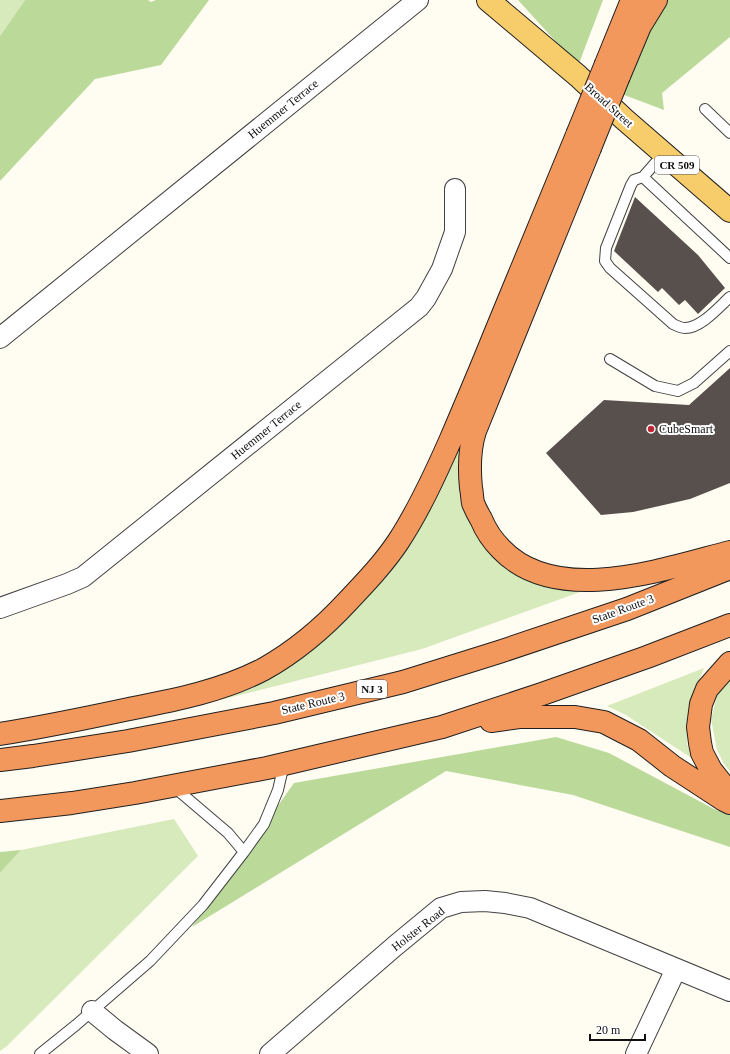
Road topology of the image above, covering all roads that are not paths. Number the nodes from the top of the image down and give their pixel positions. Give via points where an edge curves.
1 (418, 0) edge
2 (488, 0) edge
3 (632, 0) edge
4 (656, 0) edge
5 (613, 70) junction
6 (705, 109) dead end
7 (730, 133) edge
8 (584, 141) junction
9 (664, 153) junction
10 (643, 177) junction
11 (455, 189) dead end
12 (730, 211) edge
13 (730, 258) edge
14 (730, 297) edge
15 (0, 338) edge
16 (730, 351) edge
17 (610, 359) dead end
18 (730, 552) edge
19 (730, 568) edge
20 (0, 608) edge
21 (730, 625) edge
22 (730, 663) edge
23 (442, 727) junction
24 (0, 734) edge
25 (0, 760) edge
26 (285, 764) junction
27 (173, 786) junction
28 (730, 794) edge
29 (730, 803) edge
30 (0, 811) edge
31 (244, 852) junction
32 (676, 969) junction
33 (730, 991) edge
34 (92, 1011) junction
35 (40, 1054) edge
36 (148, 1054) edge
37 (270, 1054) edge
38 (636, 1054) edge

1 - 15 street, Huemmer Terrace
2 - 9 main road, Broad Street / CR 509
3 - 5 highway
4 - 5 highway
5 - 8 highway, bridge
6 - 7 lane
8 - 18 highway via 471,442 469,472 473,502 485,529 505,553 518,564 548,576 583,581 623,578
8 - 24 highway via 434,477 397,543 372,576 332,619 304,642 262,670 206,692 99,716
9 - 10 lane
9 - 12 main road, Broad Street / CR 509
10 - 13 lane
10 - 14 lane via 634,180 631,185 606,248 605,261 610,268 673,324 684,328 693,327 702,321
11 - 20 street, Huemmer Terrace via 456,232 442,270 418,307 83,577
16 - 17 lane via 694,383 678,390 655,386
19 - 25 highway, State Route 3 / NJ 3 via 627,609 403,682 274,713 128,742
21 - 23 highway via 542,694
22 - 28 highway via 707,689 701,704 698,727 702,753 711,770
23 - 26 highway
23 - 29 highway via 519,717 575,717 604,722 639,740 672,766
26 - 27 highway
26 - 31 lane via 264,824
27 - 30 highway via 72,803
27 - 31 lane via 228,833
31 - 34 lane via 203,905 150,961
32 - 33 street, Holster Road
32 - 37 street, Holster Road via 530,908 485,901 461,902 441,908
32 - 38 street
34 - 35 lane
34 - 36 street

